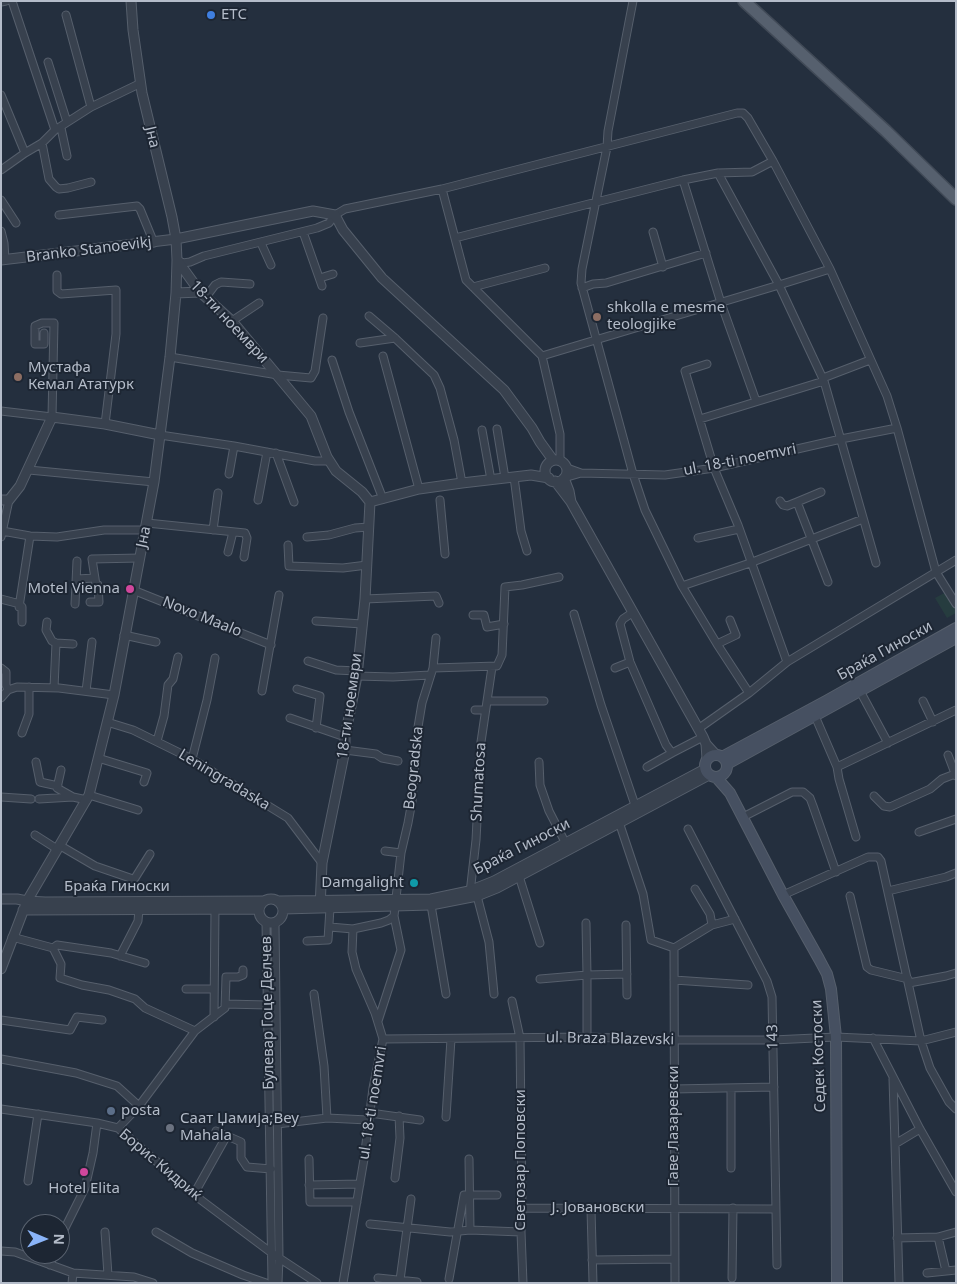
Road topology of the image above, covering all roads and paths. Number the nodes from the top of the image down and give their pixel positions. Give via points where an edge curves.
1 (6, 1) edge
2 (12, 1) edge
3 (132, 1) edge
4 (633, 1) edge
5 (744, 1) edge
6 (1, 2) edge
7 (66, 14) dead end
8 (48, 62) dead end
9 (141, 83) junction
10 (1, 95) edge
11 (92, 107) junction
12 (67, 122) junction
13 (58, 129) junction
14 (42, 143) junction
15 (607, 147) junction
16 (25, 153) junction
17 (67, 156) dead end
18 (773, 161) junction
19 (1, 170) edge
20 (718, 173) junction
21 (683, 180) junction
22 (91, 182) dead end
23 (442, 189) junction
24 (956, 199) edge
25 (1, 200) edge
26 (595, 201) junction
27 (59, 215) dead end
28 (335, 215) junction
29 (16, 223) dead end
30 (1, 231) edge
31 (303, 232) junction
32 (653, 232) dead end
33 (455, 238) junction
34 (176, 239) junction
35 (154, 242) junction
36 (261, 243) junction
37 (706, 253) junction
38 (3, 260) edge
39 (177, 260) junction
40 (272, 266) dead end
41 (663, 267) junction
42 (545, 268) dead end
43 (830, 269) junction
44 (333, 274) dead end
45 (57, 275) dead end
46 (250, 284) dead end
47 (779, 285) junction
48 (473, 287) junction
49 (582, 288) junction
50 (176, 293) junction
51 (203, 295) junction
52 (259, 303) dead end
53 (721, 303) junction
54 (369, 316) dead end
55 (323, 318) dead end
56 (232, 321) junction
57 (44, 333) dead end
58 (396, 338) junction
59 (597, 339) junction
60 (360, 343) dead end
61 (382, 356) dead end
62 (542, 356) junction
63 (170, 357) junction
64 (332, 360) dead end
65 (870, 360) junction
66 (707, 364) dead end
67 (278, 375) junction
68 (823, 380) junction
69 (756, 401) junction
70 (1, 411) edge
71 (52, 417) junction
72 (700, 419) junction
73 (105, 424) junction
74 (898, 428) junction
75 (497, 429) dead end
76 (482, 430) dead end
77 (160, 435) junction
78 (841, 439) junction
79 (234, 446) junction
80 (267, 452) junction
81 (276, 454) junction
82 (330, 461) junction
83 (552, 463) junction
84 (567, 468) junction
85 (714, 468) junction
86 (29, 470) junction
87 (229, 474) dead end
88 (581, 474) junction
89 (633, 474) junction
90 (531, 476) junction
91 (509, 478) junction
92 (564, 478) junction
93 (491, 480) junction
94 (552, 480) junction
95 (154, 482) junction
96 (462, 483) junction
97 (419, 489) junction
98 (821, 492) dead end
99 (218, 493) dead end
100 (383, 499) junction
101 (5, 500) edge
102 (258, 500) dead end
103 (440, 500) dead end
104 (780, 501) dead end
105 (294, 502) dead end
106 (370, 502) junction
107 (571, 502) junction
108 (797, 502) junction
109 (864, 519) junction
110 (146, 526) junction
111 (369, 528) junction
112 (739, 529) junction
113 (213, 530) junction
114 (233, 532) junction
115 (2, 534) edge
116 (30, 536) junction
117 (307, 537) dead end
118 (698, 538) dead end
119 (811, 540) junction
120 (288, 545) dead end
121 (527, 551) dead end
122 (228, 552) dead end
123 (446, 554) dead end
124 (244, 557) dead end
125 (140, 558) junction
126 (956, 560) edge
127 (77, 561) dead end
128 (750, 563) junction
129 (876, 563) dead end
130 (367, 565) junction
131 (936, 572) junction
132 (559, 577) dead end
133 (95, 578) junction
134 (77, 579) junction
135 (828, 582) dead end
136 (682, 586) junction
137 (134, 590) junction
138 (279, 595) dead end
139 (1, 599) edge
140 (365, 599) junction
141 (90, 602) dead end
142 (439, 603) dead end
143 (20, 604) junction
144 (75, 604) dead end
145 (956, 604) edge
146 (632, 613) junction
147 (574, 614) dead end
148 (473, 615) dead end
149 (730, 620) dead end
150 (316, 621) dead end
151 (22, 622) dead end
152 (47, 622) dead end
153 (362, 624) junction
154 (504, 624) junction
155 (956, 628) edge
156 (124, 635) junction
157 (436, 638) dead end
158 (956, 638) edge
159 (92, 642) dead end
160 (156, 642) dead end
161 (56, 643) junction
162 (73, 644) dead end
163 (716, 644) junction
164 (271, 645) junction
165 (178, 657) dead end
166 (215, 658) dead end
167 (308, 661) dead end
168 (630, 662) junction
169 (787, 662) junction
170 (492, 667) junction
171 (1, 668) edge
172 (615, 668) dead end
173 (431, 672) junction
174 (357, 673) junction
175 (29, 687) junction
176 (54, 688) junction
177 (298, 689) dead end
178 (8, 690) junction
179 (86, 691) junction
180 (860, 691) junction
181 (262, 692) dead end
182 (749, 693) junction
183 (114, 695) junction
184 (1, 698) edge
185 (544, 701) dead end
186 (923, 701) dead end
187 (487, 702) junction
188 (475, 710) dead end
189 (485, 710) junction
190 (956, 710) edge
191 (815, 716) junction
192 (290, 718) dead end
193 (107, 722) junction
194 (933, 722) junction
195 (316, 728) junction
196 (698, 729) junction
197 (22, 733) dead end
198 (345, 737) junction
199 (157, 741) junction
200 (704, 741) junction
201 (888, 743) junction
202 (345, 750) junction
203 (672, 753) junction
204 (948, 755) dead end
205 (98, 758) junction
206 (192, 759) junction
207 (398, 761) dead end
208 (36, 762) dead end
209 (539, 762) dead end
210 (716, 766) junction
211 (647, 767) dead end
212 (837, 767) junction
213 (61, 770) dead end
214 (955, 775) edge
215 (144, 782) dead end
216 (58, 786) junction
217 (874, 796) dead end
218 (1, 797) edge
219 (73, 797) junction
220 (88, 798) junction
221 (31, 799) dead end
222 (39, 799) dead end
223 (635, 805) junction
224 (138, 810) dead end
225 (743, 817) junction
226 (956, 819) edge
227 (619, 822) junction
228 (688, 829) dead end
229 (919, 832) dead end
230 (35, 835) dead end
231 (856, 837) dead end
232 (565, 842) junction
233 (58, 847) junction
234 (385, 851) dead end
235 (401, 853) junction
236 (150, 854) dead end
237 (322, 863) junction
238 (836, 872) junction
239 (956, 873) edge
240 (519, 876) junction
241 (695, 889) dead end
242 (888, 891) junction
243 (473, 895) junction
244 (783, 895) junction
245 (850, 896) dead end
246 (1, 899) edge
247 (26, 901) junction
248 (396, 902) junction
249 (321, 904) junction
250 (261, 905) junction
251 (281, 905) junction
252 (431, 905) junction
253 (330, 908) junction
254 (139, 909) junction
255 (215, 909) junction
256 (23, 910) junction
257 (394, 916) junction
258 (735, 919) junction
259 (270, 923) junction
260 (586, 923) dead end
261 (626, 925) dead end
262 (712, 925) junction
263 (330, 927) junction
264 (353, 929) junction
265 (12, 937) junction
266 (306, 941) dead end
267 (540, 943) dead end
268 (54, 948) junction
269 (674, 948) junction
270 (120, 956) junction
271 (144, 963) dead end
272 (1, 969) edge
273 (243, 970) dead end
274 (956, 973) edge
275 (627, 974) junction
276 (587, 975) junction
277 (540, 979) dead end
278 (674, 980) junction
279 (908, 981) junction
280 (748, 985) dead end
281 (186, 989) dead end
282 (213, 989) junction
283 (314, 994) dead end
284 (446, 994) dead end
285 (494, 994) dead end
286 (627, 995) dead end
287 (512, 1001) dead end
288 (225, 1004) junction
289 (268, 1005) junction
290 (214, 1017) junction
291 (1, 1020) edge
292 (102, 1020) dead end
293 (378, 1022) junction
294 (196, 1031) junction
295 (956, 1032) edge
296 (587, 1037) junction
297 (520, 1038) junction
298 (836, 1038) junction
299 (873, 1038) junction
300 (383, 1039) junction
301 (451, 1039) junction
302 (674, 1040) junction
303 (773, 1040) junction
304 (921, 1041) junction
305 (1, 1059) edge
306 (893, 1076) junction
307 (774, 1087) junction
308 (731, 1088) junction
309 (674, 1089) junction
310 (903, 1096) junction
311 (894, 1097) junction
312 (139, 1106) junction
313 (956, 1108) edge
314 (1, 1109) edge
315 (38, 1114) junction
316 (369, 1116) junction
317 (399, 1116) junction
318 (446, 1117) dead end
319 (327, 1118) junction
320 (420, 1120) dead end
321 (97, 1123) junction
322 (277, 1124) junction
323 (118, 1128) junction
324 (920, 1129) junction
325 (216, 1131) dead end
326 (226, 1137) junction
327 (895, 1144) junction
328 (470, 1159) dead end
329 (308, 1160) dead end
330 (731, 1168) dead end
331 (271, 1169) junction
332 (395, 1178) dead end
333 (28, 1181) dead end
334 (360, 1184) junction
335 (309, 1185) junction
336 (956, 1192) edge
337 (194, 1194) junction
338 (498, 1195) dead end
339 (470, 1196) junction
340 (411, 1199) dead end
341 (357, 1202) junction
342 (675, 1207) junction
343 (522, 1208) junction
344 (733, 1208) junction
345 (591, 1209) junction
346 (776, 1209) junction
347 (70, 1218) edge
348 (370, 1224) dead end
349 (408, 1227) junction
350 (470, 1230) junction
351 (105, 1232) dead end
352 (156, 1232) dead end
353 (456, 1232) junction
354 (521, 1232) junction
355 (956, 1232) edge
356 (938, 1237) junction
357 (897, 1238) junction
358 (1, 1251) edge
359 (276, 1256) junction
360 (675, 1259) junction
361 (592, 1260) junction
362 (777, 1265) dead end
363 (50, 1266) joint
364 (956, 1270) edge
365 (946, 1271) junction
366 (73, 1273) junction
367 (928, 1273) dead end
368 (108, 1276) junction
369 (378, 1278) dead end
370 (732, 1278) dead end
371 (449, 1279) dead end
372 (400, 1280) junction
373 (417, 1282) edge
374 (72, 1283) edge
375 (153, 1283) edge
376 (266, 1283) edge
377 (272, 1283) edge
378 (278, 1283) edge
379 (317, 1283) edge
380 (343, 1283) edge
381 (523, 1283) edge
382 (593, 1283) edge
383 (675, 1283) edge
384 (837, 1283) edge
385 (898, 1283) edge

1 - 6 street
2 - 13 street
3 - 9 street, Јна
4 - 15 street
5 - 24 main road
7 - 11 street
8 - 12 street
9 - 11 street
9 - 34 street, Јна
10 - 16 street
11 - 12 street
12 - 13 street
13 - 14 street
13 - 17 street
14 - 16 street
14 - 22 street via 49,179 56,188
15 - 18 street via 737,113 748,118
15 - 23 street
15 - 26 street
16 - 19 street
18 - 20 street via 752,172
18 - 43 street
20 - 21 street
20 - 47 street
21 - 26 street
21 - 37 street
23 - 28 street via 345,209
23 - 33 street
25 - 29 street
26 - 33 street
26 - 49 street via 582,269
27 - 35 street via 137,206
28 - 31 street via 329,223
28 - 34 street, Branko Stanoevikj via 313,212
28 - 83 street via 343,230 382,278 504,390 532,428
30 - 38 street
31 - 36 street
31 - 44 street via 321,282
32 - 41 street
33 - 48 street via 466,280
34 - 35 street, Branko Stanoevikj
34 - 39 street, Јна
35 - 38 street, Branko Stanoevikj
36 - 39 street via 190,262
36 - 40 street
37 - 41 street
37 - 53 street
39 - 50 street, Јна
39 - 51 street, 18-ти ноември
41 - 49 street
42 - 48 street
43 - 47 street
43 - 65 street
45 - 73 street via 57,291 61,294 116,290 116,334
46 - 51 street via 221,282
47 - 53 street
47 - 68 street
48 - 62 street
49 - 59 street
50 - 51 street
50 - 63 street, Јна
51 - 56 street, 18-ти ноември
52 - 56 street
53 - 59 street
53 - 69 street
54 - 58 street
55 - 67 street via 313,376
56 - 67 street, 18-ти ноември
57 - 71 street via 44,344 35,344 35,326 54,323
58 - 60 street
58 - 96 street via 434,375 440,388
59 - 62 street
59 - 89 street
61 - 97 street
62 - 83 street via 560,434
63 - 67 street
63 - 77 street, Јна
64 - 100 street
65 - 68 street
65 - 74 street
66 - 72 street via 686,371
67 - 82 street, 18-ти ноември via 311,416
68 - 69 street
68 - 78 street
69 - 72 street
70 - 71 street
71 - 73 street
71 - 86 street
72 - 85 street
73 - 77 street
74 - 78 street, ul. 18-ti noemvri
74 - 131 street
75 - 91 street
76 - 93 street
77 - 79 street
77 - 95 street, Јна
78 - 85 street, ul. 18-ti noemvri
78 - 109 street
79 - 80 street
79 - 87 street
80 - 81 street
80 - 102 street
81 - 82 street
81 - 105 street
82 - 106 street, 18-ти ноември via 336,471
83 - 84 street via 563,462
83 - 90 street
83 - 94 street
84 - 88 street, ul. 18-ti noemvri
84 - 92 street
85 - 89 street, ul. 18-ti noemvri via 665,475
85 - 112 street
86 - 95 street
86 - 101 street via 20,486
88 - 89 street, ul. 18-ti noemvri
88 - 92 street, ul. 18-ti noemvri
89 - 136 street via 645,510
90 - 91 street
90 - 94 street
91 - 93 street
91 - 121 street
92 - 94 street
92 - 107 street
93 - 96 street
94 - 107 street
95 - 110 street, Јна
96 - 97 street
97 - 100 street
98 - 108 street
99 - 113 street
100 - 106 street
101 - 115 street
103 - 123 street
104 - 108 street via 787,506
106 - 111 street, 18-ти ноември
107 - 146 street
108 - 119 street
109 - 119 street
109 - 129 street
110 - 113 street
110 - 116 street via 57,537
110 - 125 street, Јна
111 - 117 street
111 - 130 street, 18-ти ноември
112 - 118 street
112 - 128 street
113 - 114 street
114 - 122 street
114 - 124 street via 245,533
115 - 116 street
116 - 143 street
119 - 128 street
119 - 135 street
120 - 130 street via 289,566 343,568
125 - 133 street via 92,559
125 - 137 street, Јна
126 - 131 street
127 - 134 street
128 - 136 street
128 - 169 street
130 - 140 street, 18-ти ноември
131 - 145 street
131 - 169 street
132 - 154 street, Shumatosa via 505,587
133 - 134 street
133 - 141 street via 99,602
134 - 144 street
136 - 163 street
137 - 156 street, Јна
137 - 164 street, Novo Maalo
138 - 164 street
139 - 143 street
140 - 142 street via 436,596
140 - 153 street, 18-ти ноември
143 - 151 street
146 - 168 street via 620,624
146 - 196 street
147 - 223 street
148 - 154 street via 484,615 487,627
149 - 163 street via 736,635
150 - 153 street
152 - 161 street via 48,635
153 - 174 street, 18-ти ноември
154 - 170 street, Shumatosa via 502,655 497,666
155 - 210 main road, Браќа Гиноски
156 - 160 street
156 - 183 street, Јна
157 - 173 street, Beogradska
158 - 180 main road, Браќа Гиноски
159 - 179 street
161 - 162 street
161 - 176 street
163 - 182 street
164 - 181 street
165 - 199 street via 173,679 168,685
166 - 206 street
167 - 174 street
168 - 172 street
168 - 203 street
169 - 182 street
170 - 173 street via 471,666
170 - 187 street, Shumatosa
171 - 178 street via 6,672
173 - 174 street via 393,677
173 - 235 street, Beogradska via 417,733 412,801
174 - 198 street, 18-ти ноември
175 - 176 street
175 - 178 street
175 - 197 street via 28,714
176 - 179 street
177 - 195 street via 320,696
178 - 184 street
179 - 183 street
180 - 191 main road, Браќа Гиноски
180 - 201 street
182 - 196 street
183 - 193 street, Јна
185 - 187 street
186 - 194 street
187 - 189 street, Shumatosa
188 - 189 street
189 - 243 street, Shumatosa
190 - 194 street
191 - 210 main road, Браќа Гиноски
191 - 212 street
192 - 195 street
193 - 199 street, Leningradaska
193 - 205 street, Јна
194 - 201 street
195 - 198 street
196 - 200 street
198 - 202 street, 18-ти ноември
199 - 206 street, Leningradaska
200 - 203 street
200 - 210 street
201 - 212 street
202 - 207 street
202 - 237 street, 18-ти ноември
203 - 211 street
204 - 214 street
205 - 215 street via 147,773
205 - 220 street, Јна
206 - 237 street, Leningradaska via 288,818
208 - 216 street via 40,782
209 - 232 street via 540,785
210 - 223 street, Браќа Гиноски
210 - 225 main road, Седек Костоски
210 - 227 street, Браќа Гиноски
212 - 231 street
213 - 216 street
214 - 217 street via 890,807 884,806
216 - 219 street
218 - 221 street
219 - 220 street
219 - 222 street
220 - 224 street
220 - 233 street, Јна
223 - 232 street, Браќа Гиноски
225 - 238 street via 792,792 803,792 810,798
225 - 244 main road, Седек Костоски
226 - 229 street
227 - 240 street, Браќа Гиноски
227 - 269 street via 642,894 651,940
228 - 258 street, 143
230 - 233 street
232 - 243 street, Браќа Гиноски
233 - 236 street via 95,866 133,879
233 - 247 street, Јна
234 - 235 street
235 - 248 street, Beogradska
237 - 249 street, 18-ти ноември
238 - 242 street via 878,857
238 - 244 street
239 - 242 street
240 - 243 street, Браќа Гиноски
240 - 267 street
241 - 262 street via 710,914
242 - 279 street
243 - 248 street, Браќа Гиноски
243 - 252 street, Браќа Гиноски
243 - 285 street via 489,942
244 - 298 main road, Седек Костоски via 827,974
245 - 279 street via 867,967
246 - 247 street, Браќа Гиноски
247 - 250 street, Браќа Гиноски
247 - 256 street, Јна
248 - 249 street, Браќа Гиноски
248 - 252 street, Браќа Гиноски
248 - 253 street, Браќа Гиноски
248 - 257 street
249 - 251 street, Браќа Гиноски
249 - 253 street, Браќа Гиноски
250 - 251 street, Браќа Гиноски via 271,899
250 - 255 street, Браќа Гиноски
250 - 259 street via 260,917
251 - 259 street via 281,917
252 - 284 street
253 - 263 street
254 - 255 street, Браќа Гиноски
254 - 256 street, Браќа Гиноски
254 - 270 street via 138,920
255 - 282 street
256 - 265 street, Јна
257 - 264 street via 381,923
257 - 293 street via 400,950
258 - 262 street
258 - 303 street, 143 via 767,981 772,997
259 - 289 street, Булевар Гоце Делчев
259 - 322 street, Булевар Гоце Делчев
260 - 276 street
261 - 275 street
262 - 269 street
263 - 264 street
263 - 266 street via 328,940
264 - 293 street, ul. 18-ti noemvri via 352,952 356,969
265 - 268 street
265 - 272 street, Јна
268 - 270 street via 57,945
268 - 294 street via 61,964 60,978 135,998 145,1008
269 - 278 street, Гаве Лазаревски
270 - 271 street
273 - 288 street via 243,975 226,977
274 - 279 street
275 - 276 street
275 - 286 street
276 - 277 street
276 - 296 street
278 - 280 street
278 - 302 street, Гаве Лазаревски
279 - 304 street
281 - 282 street
282 - 290 street
283 - 319 street
287 - 297 street, Светозар Поповски
288 - 289 street
288 - 290 street via 225,1008
289 - 331 street, Булевар Гоце Делчев
290 - 294 street
291 - 292 street via 70,1030 77,1017
293 - 300 street, ul. 18-ti noemvri
294 - 312 street
295 - 304 street, ul. Braza Blazevski
296 - 297 street, ul. Braza Blazevski
296 - 302 street, ul. Braza Blazevski
297 - 301 street, ul. Braza Blazevski
297 - 343 street, Светозар Поповски
298 - 299 street, ul. Braza Blazevski
298 - 303 street, ul. Braza Blazevski
298 - 384 main road, Седек Костоски
299 - 304 street, ul. Braza Blazevski
299 - 306 street
300 - 301 street, ul. Braza Blazevski
300 - 316 street, ul. 18-ti noemvri
301 - 318 street
302 - 303 street, ul. Braza Blazevski
302 - 309 street, Гаве Лазаревски
303 - 307 street, 143
304 - 313 street via 930,1068 949,1102
305 - 312 street via 76,1073 117,1086
306 - 310 street
306 - 311 street
307 - 308 street
307 - 346 street, 143
308 - 309 street
308 - 330 street
309 - 342 street, Гаве Лазаревски
310 - 311 street
310 - 324 street
311 - 327 street
312 - 323 street
314 - 315 street, Борис Кидриќ
315 - 321 street, Борис Кидриќ
315 - 333 street
316 - 317 street
316 - 319 street
316 - 334 street, ul. 18-ti noemvri
317 - 320 street
317 - 332 street
319 - 322 street
321 - 323 street, Борис Кидриќ
321 - 347 street via 85,1188
322 - 359 street, Булевар Гоце Делчев
323 - 337 street, Борис Кидриќ
324 - 327 street
324 - 336 street
325 - 326 street
326 - 331 street via 241,1142 241,1158 247,1167
326 - 337 street
327 - 357 street
328 - 339 street
329 - 335 street
331 - 359 street, Булевар Гоце Делчев
334 - 335 street
334 - 341 street, ul. 18-ti noemvri
335 - 341 street via 310,1202
337 - 359 street, Борис Кидриќ
338 - 339 street
339 - 350 street
339 - 353 street via 464,1195
340 - 349 street
341 - 380 street, ul. 18-ti noemvri
342 - 344 street, Ј. Јовановски
342 - 345 street, Ј. Јовановски
342 - 360 street, Гаве Лазаревски
343 - 345 street, Ј. Јовановски
343 - 354 street, Светозар Поповски
344 - 346 street, Ј. Јовановски
344 - 370 street
345 - 361 street
346 - 362 street, 143
348 - 349 street
349 - 353 street
349 - 372 street
350 - 353 street
350 - 354 street
351 - 368 street
352 - 376 street via 192,1253
353 - 371 street
354 - 381 street, Светозар Поповски
355 - 356 street
356 - 357 street
356 - 365 street
357 - 385 street
358 - 363 street via 15,1252
359 - 377 street, Булевар Гоце Делчев
359 - 378 street, Булевар Гоце Делчев
359 - 379 street, Борис Кидриќ
360 - 361 street
360 - 383 street, Гаве Лазаревски
361 - 382 street
363 - 366 street
364 - 365 street
365 - 367 street
366 - 368 street
366 - 374 street
368 - 375 street via 134,1277
369 - 372 street
372 - 373 street

